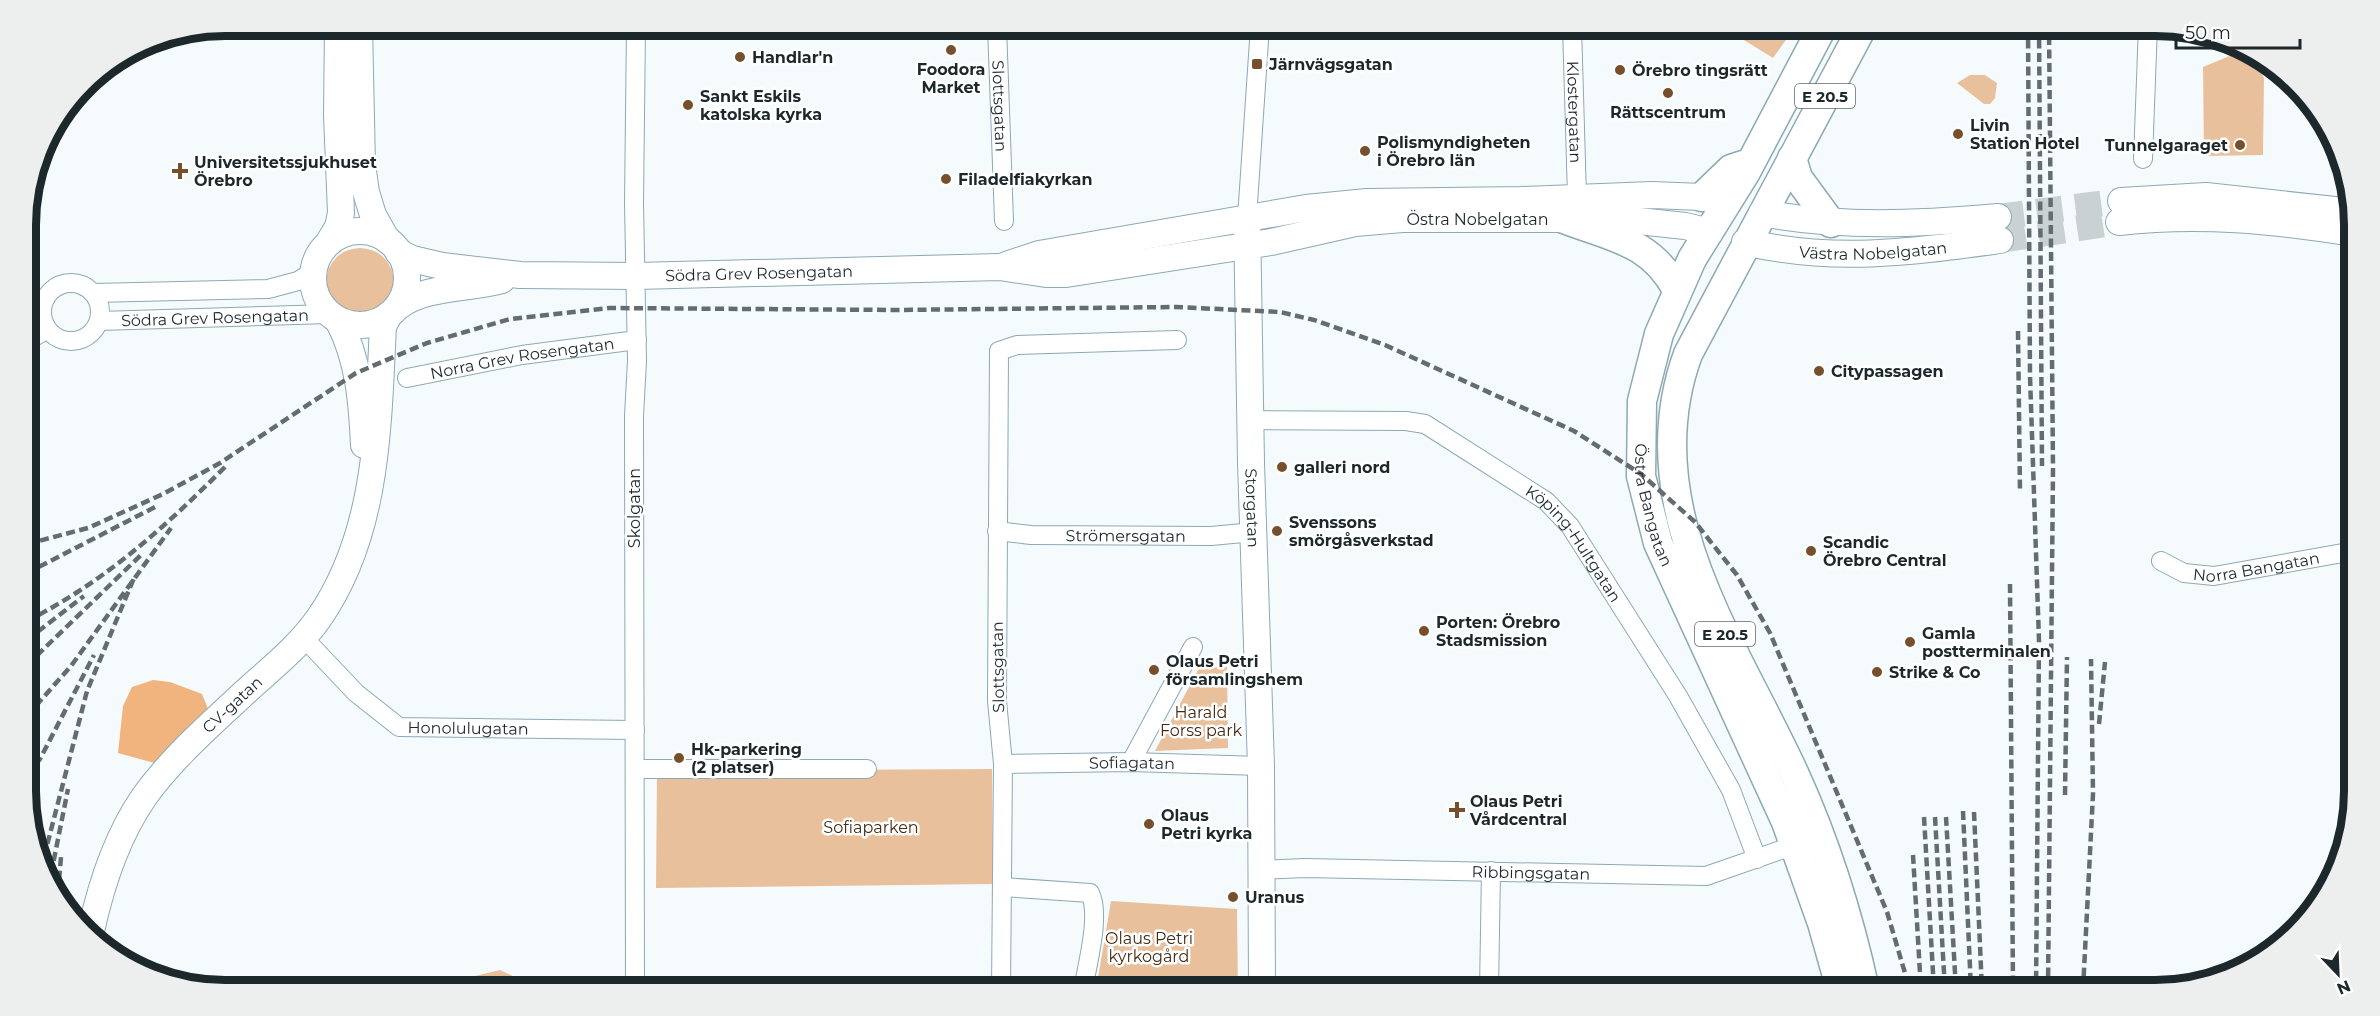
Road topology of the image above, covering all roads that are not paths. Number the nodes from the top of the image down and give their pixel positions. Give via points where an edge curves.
1 (338, 36) edge
2 (359, 36) edge
3 (636, 36) edge
4 (997, 36) edge
5 (1260, 36) edge
6 (1572, 36) edge
7 (1819, 36) edge
8 (1855, 36) edge
9 (2148, 36) edge
10 (1775, 117) junction
11 (1792, 158) junction
12 (2143, 159) dead end
13 (1734, 205) junction
14 (1570, 208) junction
15 (2343, 211) edge
16 (1258, 216) junction
17 (1004, 221) dead end
18 (1831, 223) junction
19 (1710, 232) junction
20 (2344, 232) edge
21 (329, 242) junction
22 (1745, 242) junction
23 (393, 246) junction
24 (1246, 247) junction
25 (1000, 267) junction
26 (312, 272) junction
27 (520, 275) junction
28 (636, 276) junction
29 (1677, 290) junction
30 (93, 293) junction
31 (394, 310) junction
32 (334, 317) junction
33 (99, 321) junction
34 (47, 329) junction
35 (36, 336) edge
36 (637, 340) junction
37 (1177, 340) dead end
38 (407, 378) dead end
39 (1250, 420) junction
40 (1641, 462) junction
41 (1673, 463) junction
42 (369, 479) junction
43 (996, 531) junction
44 (1254, 532) junction
45 (2344, 553) edge
46 (2161, 561) dead end
47 (303, 637) junction
48 (1193, 647) dead end
49 (635, 730) junction
50 (1131, 762) junction
51 (1003, 764) junction
52 (1261, 766) junction
53 (867, 769) dead end
54 (635, 770) junction
55 (1806, 840) junction
56 (1757, 860) junction
57 (1261, 870) junction
58 (1491, 871) junction
59 (1003, 887) junction
60 (92, 926) edge
61 (635, 980) edge
62 (1001, 980) edge
63 (1085, 980) edge
64 (1262, 980) edge
65 (1489, 980) edge
66 (1837, 980) edge
67 (1862, 980) edge

1 - 21 main road via 341,213
2 - 23 main road via 366,192 373,215
3 - 28 street, Skolgatan
4 - 17 street, Slottsgatan
5 - 16 street, Storgatan
6 - 14 street, Klostergatan via 1574,140
7 - 10 main road, Östra Bangatan / E 20.5
8 - 11 main road, Östra Bangatan / E 20.5
9 - 12 street
10 - 13 main road, Östra Bangatan / E 20.5
10 - 13 main road via 1775,150
11 - 13 main road, Östra Bangatan / E 20.5
11 - 18 main road via 1798,178
13 - 14 main road, Östra Nobelgatan via 1652,195
13 - 18 main road, Västra Nobelgatan
13 - 19 main road, Östra Bangatan / E 20.5
13 - 22 main road, Östra Bangatan / E 20.5
14 - 16 main road, Östra Nobelgatan via 1367,202
14 - 19 main road, Östra Nobelgatan
14 - 24 main road, Östra Nobelgatan via 1355,223
14 - 29 main road via 1646,251 1667,270
15 - 20 main road via 2206,196 2120,211 2240,218
16 - 24 main road, Storgatan
16 - 25 main road, Södra Grev Rosengatan via 1039,254
18 - 22 main road, Västra Nobelgatan via 1933,223 1999,228 1902,254 1858,256 1788,251
19 - 22 main road
19 - 29 main road, Östra Bangatan / E 20.5
21 - 23 main road via 359,231
21 - 26 main road via 317,257
22 - 41 main road, Östra Bangatan / E 20.5 via 1688,354 1676,388
23 - 27 main road, Södra Grev Rosengatan via 412,259 442,266
23 - 31 main road via 405,266 407,281
24 - 25 main road, Södra Grev Rosengatan via 1066,274
24 - 39 main road, Storgatan
25 - 28 main road, Södra Grev Rosengatan
26 - 30 street, Södra Grev Rosengatan via 298,281 268,289
26 - 32 main road via 315,297
27 - 28 main road, Södra Grev Rosengatan
27 - 31 main road, Södra Grev Rosengatan via 489,284 430,291 408,298
28 - 36 street, Skolgatan
29 - 40 main road, Östra Bangatan / E 20.5 via 1646,380
30 - 33 street via 99,304
30 - 34 street via 76,283 52,289 42,307
31 - 32 main road via 362,326
31 - 42 main road, CV-gatan via 383,326 377,451
32 - 33 street, Södra Grev Rosengatan
32 - 42 main road, CV-gatan via 350,351 360,387
33 - 34 street via 90,334 75,341 62,340
34 - 35 street
36 - 38 street, Norra Grev Rosengatan via 522,355
36 - 49 street, Skolgatan
37 - 43 street, Slottsgatan via 1017,345 999,351
39 - 44 main road, Storgatan
39 - 56 street, Köping-Hultgatan via 1425,424 1551,506 1570,526 1678,696 1731,790
40 - 41 main road
40 - 55 main road, Östra Bangatan / E 20.5 via 1646,506 1658,543 1765,773
41 - 55 main road, Östra Bangatan / E 20.5 via 1677,504 1702,589 1795,776
42 - 47 main road, CV-gatan via 360,533 341,580
43 - 44 street, Strömersgatan via 1031,535 1211,536
43 - 51 street, Slottsgatan via 997,700
44 - 52 main road, Storgatan
45 - 46 street, Norra Bangatan via 2214,576 2184,573
47 - 49 street, Honolulugatan via 356,693 399,727
47 - 60 main road, CV-gatan via 188,747 144,797 116,850
48 - 50 street
49 - 54 street, Skolgatan
50 - 51 street, Sofiagatan
50 - 52 street, Sofiagatan
51 - 59 street, Slottsgatan
52 - 57 main road, Storgatan
53 - 54 street
54 - 61 street, Skolgatan
55 - 56 street, Ribbingsgatan
55 - 66 main road, Östra Bangatan / E 20.5
55 - 67 main road, Östra Bangatan / E 20.5 via 1841,897
56 - 58 street, Ribbingsgatan via 1706,876
57 - 58 street, Ribbingsgatan
57 - 64 main road, Storgatan
58 - 65 street
59 - 62 street, Slottsgatan
59 - 63 street via 1090,893 1094,924

